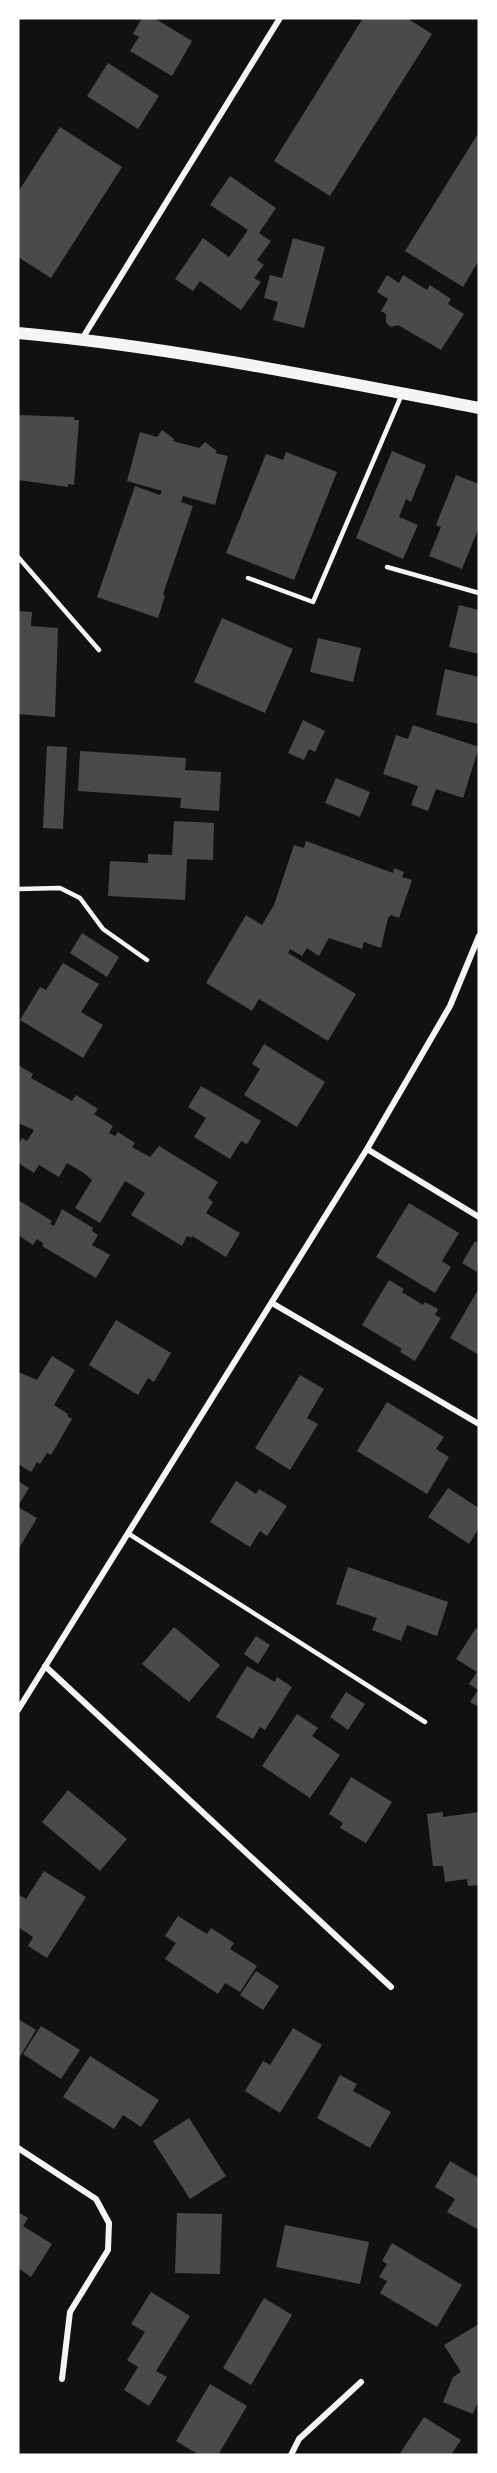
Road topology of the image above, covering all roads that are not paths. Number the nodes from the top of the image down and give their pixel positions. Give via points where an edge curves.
1 (280, 18) edge
2 (18, 333) edge
3 (82, 339) junction
4 (402, 394) junction
5 (479, 408) edge
6 (18, 557) edge
7 (387, 567) dead end
8 (248, 578) dead end
9 (479, 593) edge
10 (99, 650) dead end
11 (18, 889) edge
12 (479, 936) edge
13 (147, 960) dead end
14 (367, 1149) junction
15 (479, 1217) edge
16 (272, 1303) junction
17 (479, 1424) edge
18 (129, 1534) junction
19 (45, 1666) junction
20 (18, 1710) edge
21 (425, 1722) dead end
22 (391, 1987) dead end
23 (18, 2148) edge
24 (62, 2379) dead end
25 (361, 2382) dead end
26 (291, 2455) edge

1 - 3 street
2 - 3 main road
3 - 4 main road
4 - 5 main road
4 - 8 lane via 314,602
6 - 10 lane
7 - 9 lane
11 - 13 lane via 60,888 80,898 103,929
12 - 14 street via 450,1006
14 - 15 street
14 - 16 street
16 - 17 street
16 - 18 street
18 - 19 street
18 - 21 lane
19 - 20 street
19 - 22 street
23 - 24 street via 96,2199 109,2223 108,2250 70,2312
25 - 26 street via 298,2439

